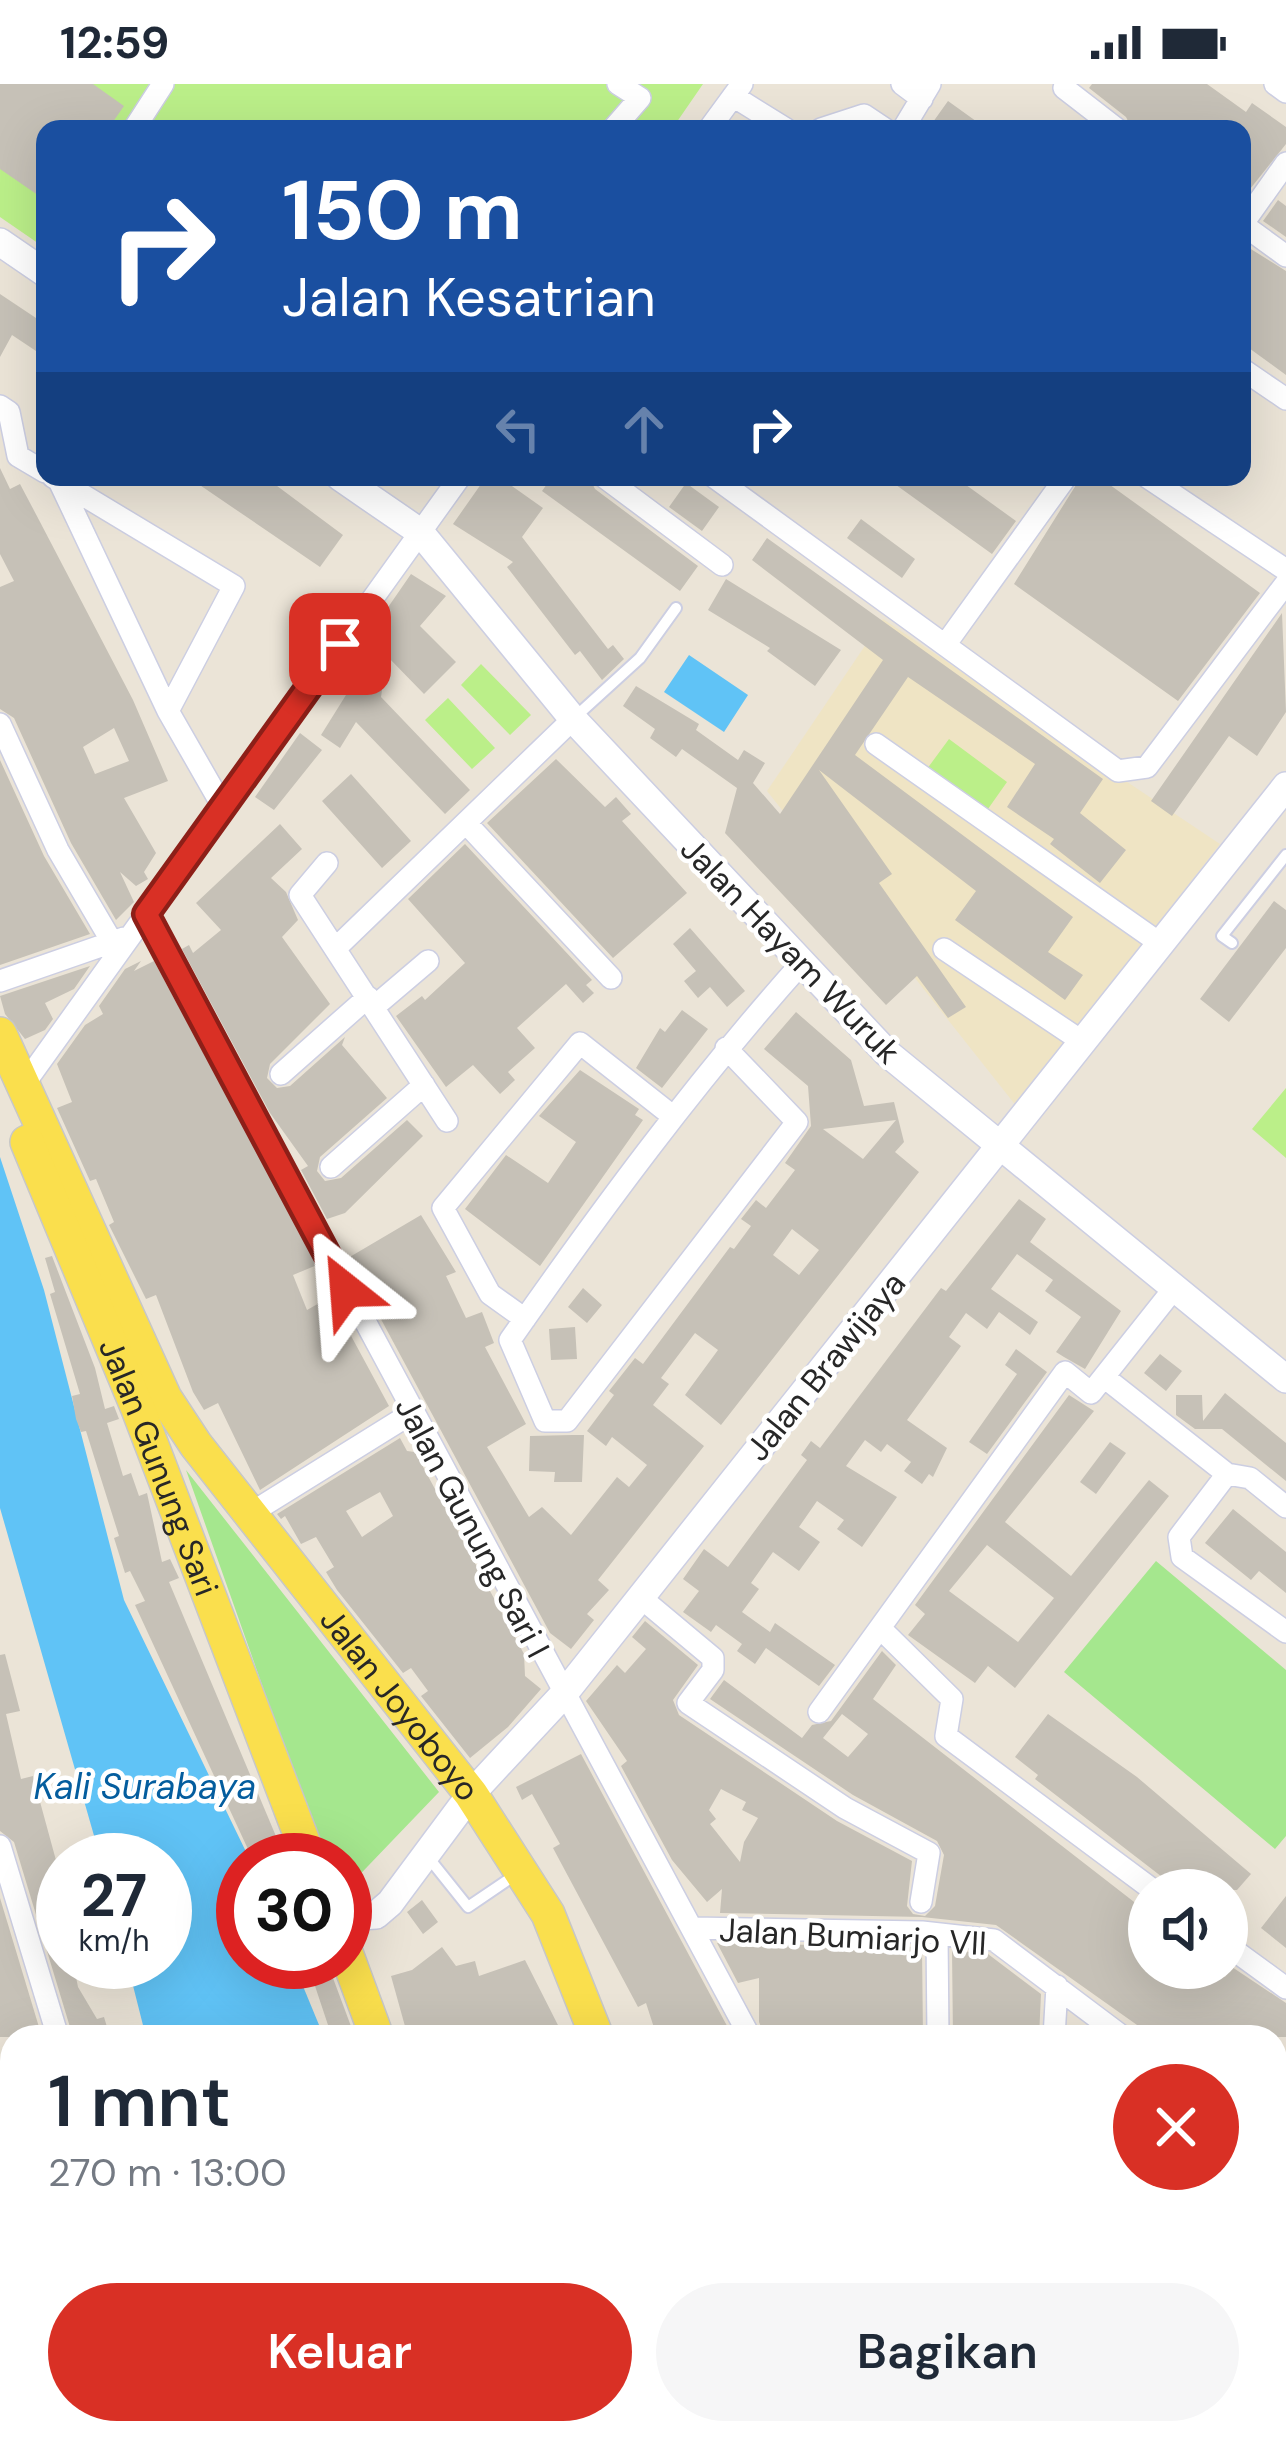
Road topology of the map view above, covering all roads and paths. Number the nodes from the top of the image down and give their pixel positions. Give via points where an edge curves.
1 (163, 84) edge
2 (618, 84) edge
3 (902, 84) edge
4 (1275, 84) edge
5 (738, 90) edge
6 (926, 91) edge
7 (1060, 92) edge
8 (1286, 92) edge
9 (140, 120) edge
10 (621, 120) edge
11 (716, 120) edge
12 (775, 120) edge
13 (908, 120) edge
14 (1103, 120) edge
15 (1286, 163) edge
16 (1251, 212) edge
17 (1251, 231) edge
18 (0, 242) edge
19 (1286, 256) edge
20 (36, 265) edge
21 (1251, 375) edge
22 (1286, 399) edge
23 (0, 406) edge
24 (36, 467) edge
25 (56, 486) edge
26 (67, 486) edge
27 (353, 486) edge
28 (453, 486) edge
29 (616, 486) edge
30 (727, 486) edge
31 (748, 486) edge
32 (1060, 486) edge
33 (1160, 486) edge
34 (741, 496) junction
35 (420, 532) junction
36 (722, 565) dead end
37 (1286, 570) edge
38 (1286, 584) edge
39 (676, 608) dead end
40 (945, 645) junction
41 (168, 711) junction
42 (573, 719) junction
43 (0, 724) edge
44 (876, 744) dead end
45 (1280, 804) edge
46 (223, 807) junction
47 (466, 823) junction
48 (1286, 855) edge
49 (327, 863) dead end
50 (146, 914) junction
51 (121, 939) junction
52 (1232, 943) dead end
53 (1161, 944) junction
54 (337, 947) junction
55 (944, 949) dead end
56 (428, 962) dead end
57 (800, 965) junction
58 (611, 978) dead end
59 (0, 982) edge
60 (371, 1001) junction
61 (0, 1034) edge
62 (1083, 1042) junction
63 (725, 1048) junction
64 (281, 1073) dead end
65 (12, 1082) edge
66 (424, 1085) junction
67 (670, 1114) junction
68 (447, 1121) dead end
69 (999, 1148) junction
70 (331, 1167) dead end
71 (1172, 1291) junction
72 (525, 1318) junction
73 (1104, 1377) junction
74 (1286, 1379) edge
75 (152, 1403) junction
76 (412, 1413) junction
77 (196, 1444) junction
78 (156, 1465) junction
79 (1227, 1474) junction
80 (1286, 1508) edge
81 (251, 1513) junction
82 (640, 1598) junction
83 (880, 1628) junction
84 (1286, 1633) edge
85 (563, 1695) junction
86 (819, 1712) dead end
87 (471, 1794) junction
88 (299, 1833) edge
89 (0, 1846) edge
90 (427, 1854) junction
91 (520, 1870) junction
92 (1128, 1871) edge
93 (921, 1902) dead end
94 (372, 1916) edge
95 (693, 1928) junction
96 (937, 1934) junction
97 (1248, 1960) edge
98 (1057, 1986) junction
99 (1286, 1988) edge
100 (359, 1989) edge
101 (54, 2025) edge
102 (373, 2025) edge
103 (592, 2025) edge
104 (744, 2025) edge
105 (938, 2025) edge
106 (1055, 2025) edge
107 (1108, 2025) edge

1 - 9 street
2 - 10 street via 640,98
3 - 6 street
4 - 8 street
5 - 11 street
5 - 12 street
6 - 13 street
7 - 14 street
15 - 16 street
17 - 19 street
18 - 20 street
21 - 22 street
23 - 24 street via 9,412 18,456
25 - 41 street
26 - 41 street via 234,586
27 - 35 street, Jalan Hayam Wuruk
28 - 35 street
29 - 36 street
30 - 34 street
31 - 34 street
32 - 40 street
33 - 37 street
34 - 40 street
35 - 42 street, Jalan Hayam Wuruk
35 - 46 street
38 - 40 street via 1147,767 1118,771
39 - 42 lane via 640,658
41 - 46 street
42 - 47 street
42 - 57 street, Jalan Hayam Wuruk
43 - 51 street via 58,850
44 - 53 street
45 - 53 street, Jalan Brawijaya
46 - 50 street
47 - 54 street
47 - 58 street
48 - 52 lane via 1222,936
49 - 54 street via 300,895
50 - 51 street
50 - 76 street, Jalan Gunung Sari I
51 - 59 street
51 - 65 street
53 - 62 street, Jalan Brawijaya
54 - 60 street
55 - 62 street
56 - 60 street
57 - 63 street
57 - 69 street, Jalan Hayam Wuruk via 886,1053
60 - 64 street
60 - 66 street
61 - 65 main road, Jalan Gunung Sari
62 - 69 street, Jalan Brawijaya
63 - 67 street
63 - 72 street via 797,1122 567,1421 545,1420 510,1340
65 - 75 main road, Jalan Gunung Sari
66 - 68 street
66 - 70 street
67 - 72 street
67 - 72 street via 580,1043 443,1208 490,1294
69 - 71 street, Jalan Hayam Wuruk
69 - 82 street, Jalan Brawijaya
71 - 73 street
71 - 74 street, Jalan Hayam Wuruk
73 - 79 street
73 - 83 street via 1091,1393 1065,1372
75 - 77 main road, Jalan Joyoboyo
75 - 78 main road, Jalan Gunung Sari
76 - 81 street
76 - 85 street, Jalan Gunung Sari I
77 - 78 main road via 171,1438 158,1449
77 - 81 main road, Jalan Joyoboyo
78 - 88 main road, Jalan Gunung Sari
79 - 80 street via 1250,1478
79 - 84 street via 1178,1548
81 - 87 main road, Jalan Joyoboyo
82 - 85 street, Jalan Brawijaya
82 - 93 street via 713,1658 688,1703 845,1808 929,1852
83 - 86 street
83 - 92 street via 952,1699 946,1736
85 - 87 street, Jalan Brawijaya
85 - 95 street, Jalan Gunung Sari I
87 - 90 street, Jalan Brawijaya
87 - 91 main road, Jalan Joyoboyo
89 - 101 street
90 - 91 lane via 468,1907
90 - 94 street, Jalan Brawijaya
91 - 103 main road, Jalan Joyoboyo via 548,1913
95 - 96 street, Jalan Bumiarjo VII
95 - 104 street, Jalan Gunung Sari I
96 - 98 street, Jalan Bumiarjo VII via 994,1940
96 - 105 street
97 - 99 street
98 - 106 street
98 - 107 street, Jalan Bumiarjo VII
100 - 102 main road

